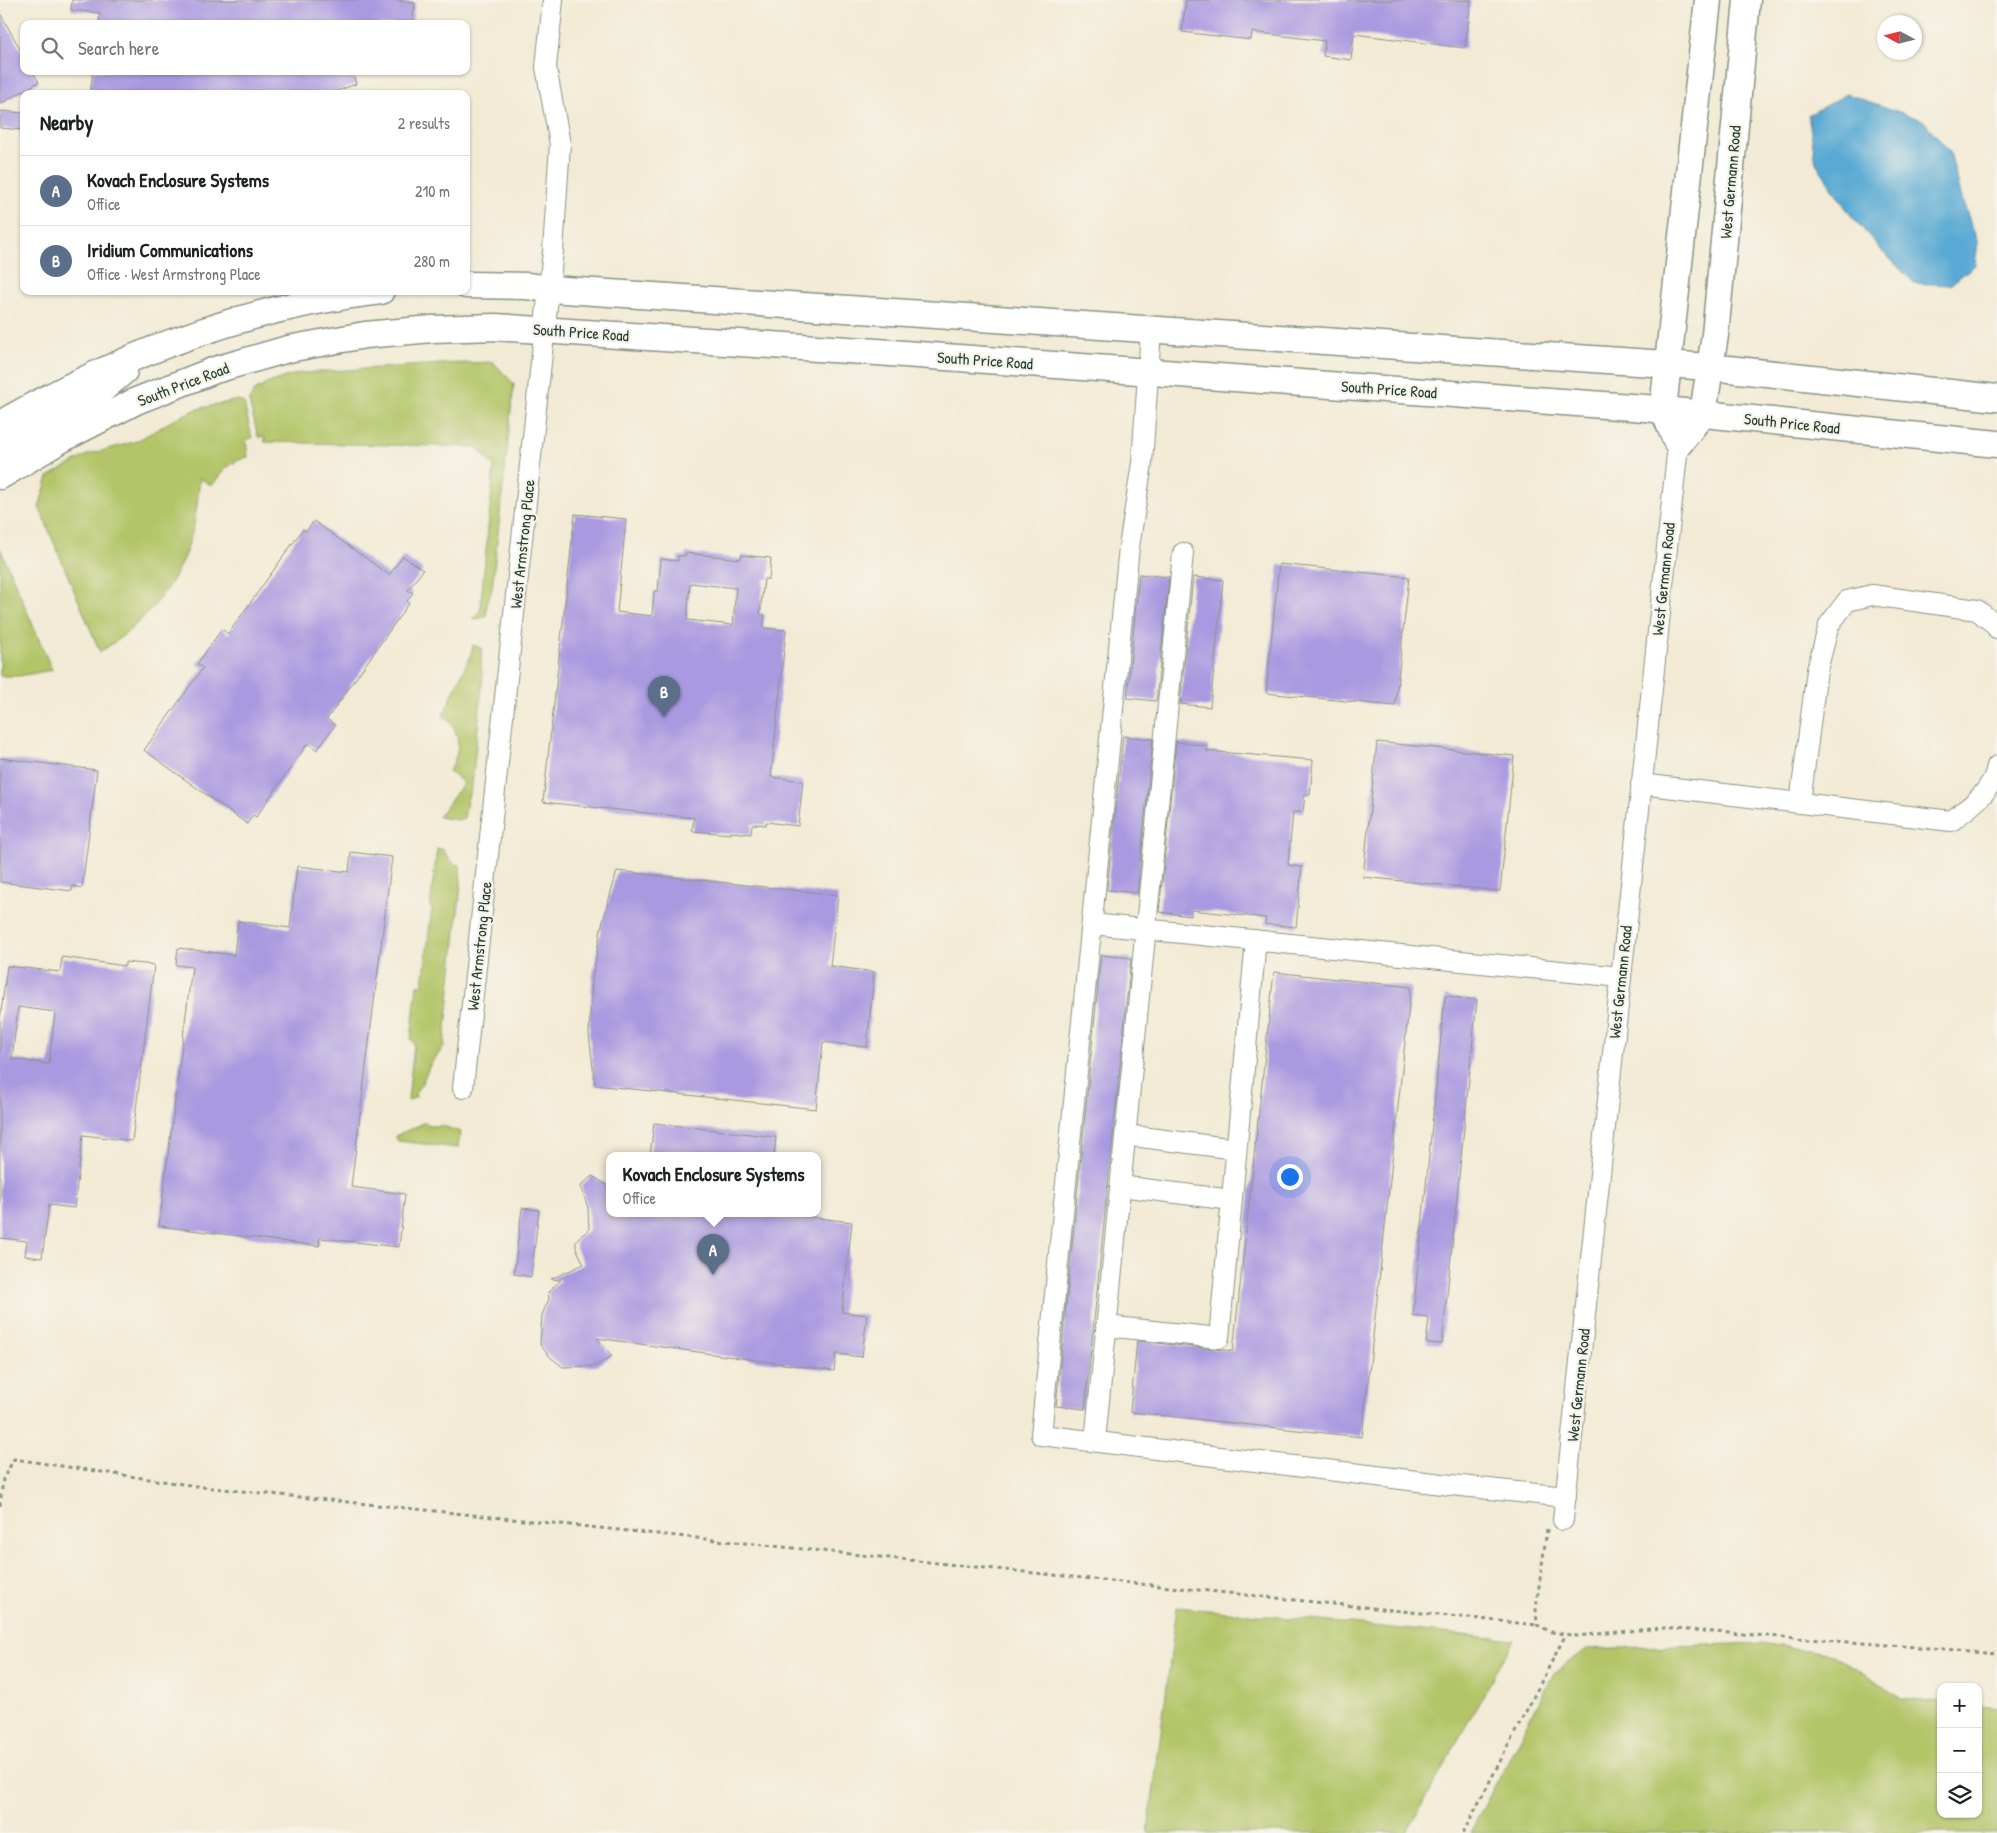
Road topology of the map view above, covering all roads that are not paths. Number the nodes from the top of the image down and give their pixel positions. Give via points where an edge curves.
1 (554, 0) edge
2 (1708, 0) edge
3 (1747, 0) edge
4 (470, 285) edge
5 (550, 289) junction
6 (354, 295) edge
7 (545, 330) junction
8 (1151, 330) junction
9 (146, 352) junction
10 (1668, 364) junction
11 (1710, 367) junction
12 (1148, 372) junction
13 (1997, 398) edge
14 (1663, 410) junction
15 (1704, 413) junction
16 (0, 424) edge
17 (1997, 444) edge
18 (1678, 445) junction
19 (0, 453) edge
20 (0, 476) edge
21 (1183, 553) dead end
22 (1997, 628) edge
23 (1997, 766) edge
24 (1641, 784) junction
25 (1800, 803) junction
26 (1092, 924) junction
27 (1146, 929) junction
28 (1256, 940) junction
29 (1621, 977) junction
30 (463, 1088) dead end
31 (1125, 1134) junction
32 (1236, 1149) junction
33 (1120, 1186) junction
34 (1232, 1200) junction
35 (1106, 1326) junction
36 (1095, 1441) junction

1 - 5 street, West Armstrong Place via 546,67 560,144 560,175
2 - 10 main road, West Germann Road
3 - 11 main road, West Germann Road
4 - 5 main road
5 - 7 street, West Armstrong Place
5 - 8 main road
6 - 9 main road via 208,328
7 - 12 main road, South Price Road
7 - 20 main road, South Price Road via 432,329 365,335 288,349 215,370 136,401
7 - 30 street, West Armstrong Place
8 - 10 main road
8 - 12 street
9 - 16 main road via 87,378
9 - 19 main road via 93,398
10 - 11 main road
10 - 14 main road, West Germann Road
11 - 13 main road
11 - 15 main road, West Germann Road
12 - 14 main road, South Price Road
12 - 26 street via 1142,463 1129,547
14 - 15 main road, South Price Road
14 - 18 main road, West Germann Road
15 - 17 main road, South Price Road
15 - 18 main road
18 - 24 street, West Germann Road
21 - 27 street
22 - 25 street via 1977,610 1872,595 1847,601 1829,625 1817,670
23 - 25 street via 1996,774 1977,803 1951,821
24 - 25 street
24 - 29 street, West Germann Road
26 - 27 street
26 - 36 street via 1041,1435
27 - 28 street
27 - 31 street
28 - 29 street
28 - 32 street
29 - 36 street, West Germann Road via 1564,1508 1442,1484
31 - 32 street
31 - 33 street
32 - 34 street
33 - 34 street
33 - 35 street
34 - 35 street via 1219,1338
35 - 36 street

